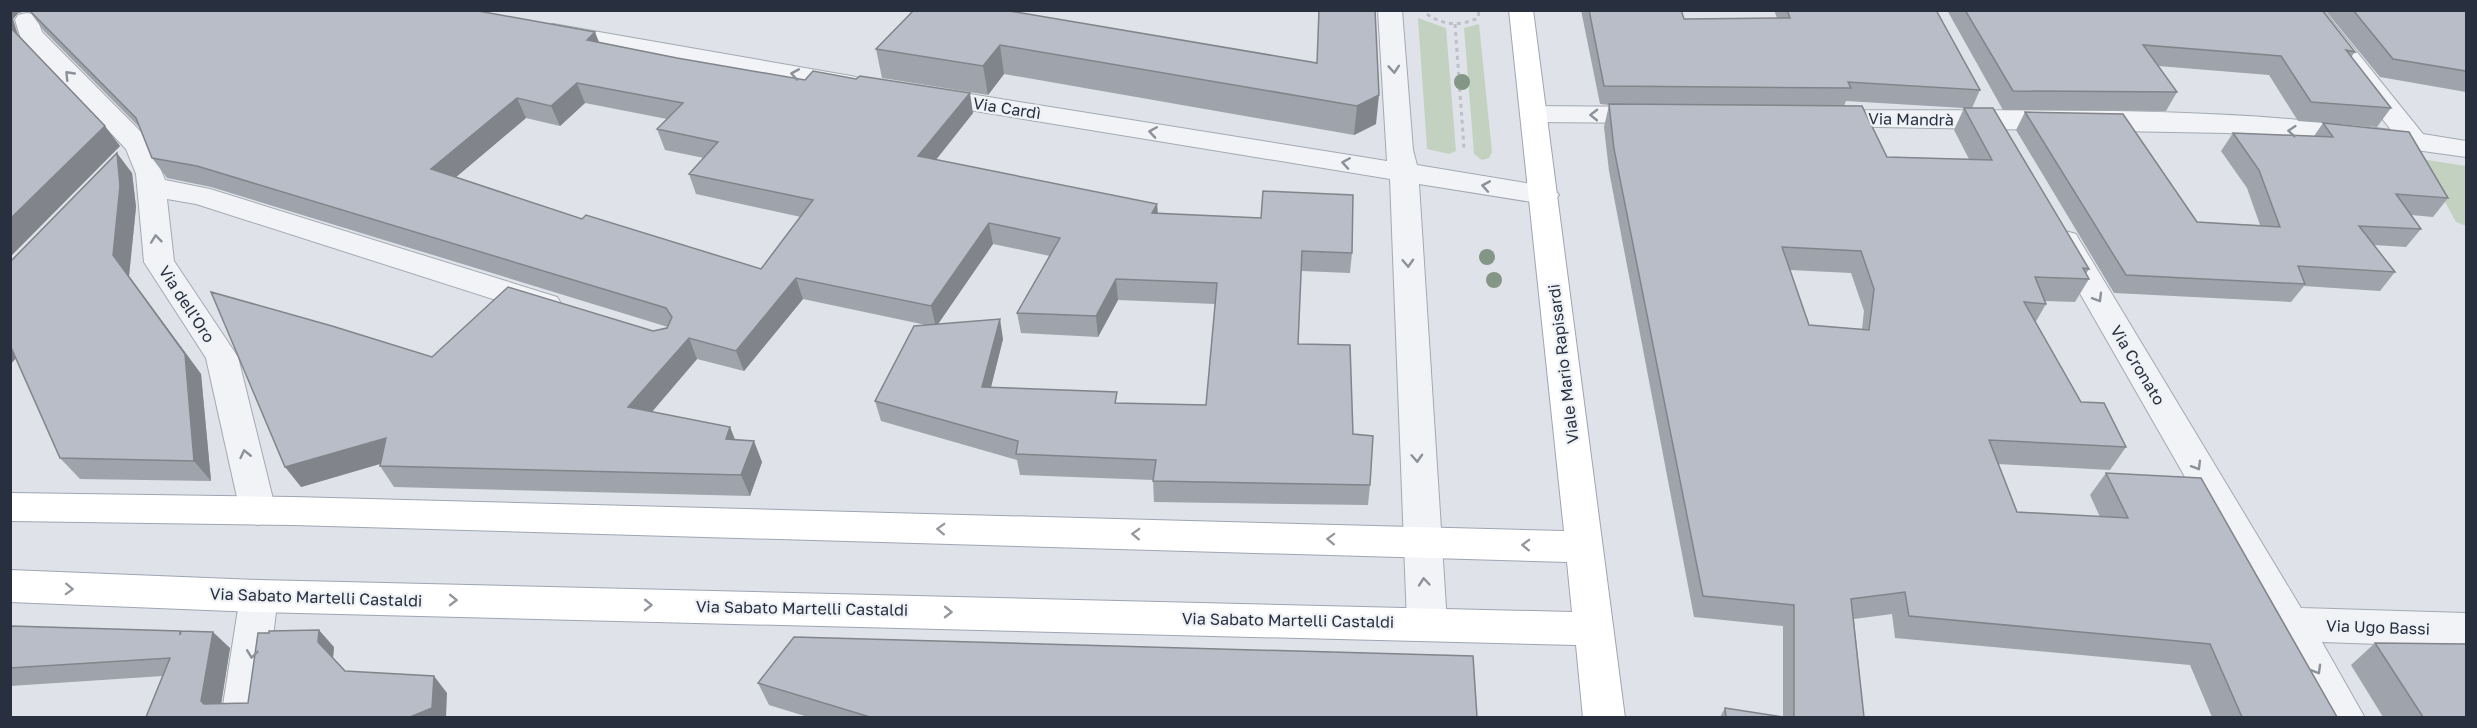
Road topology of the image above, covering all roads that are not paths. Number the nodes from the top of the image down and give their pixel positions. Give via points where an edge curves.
1 (1390, 10) edge
2 (1521, 10) edge
3 (2310, 10) edge
4 (25, 19) edge
5 (527, 27) edge
6 (1977, 90) edge
7 (1534, 114) junction
8 (1683, 116) edge
9 (1803, 117) edge
10 (1993, 120) junction
11 (2413, 140) junction
12 (139, 146) junction
13 (2466, 149) edge
14 (2012, 151) edge
15 (115, 171) edge
16 (1404, 172) junction
17 (151, 187) junction
18 (1544, 195) junction
19 (2048, 213) edge
20 (572, 312) edge
21 (10, 507) edge
22 (258, 511) junction
23 (1421, 541) junction
24 (1584, 547) junction
25 (10, 586) edge
26 (260, 596) junction
27 (1427, 623) junction
28 (2290, 624) junction
29 (1593, 629) junction
30 (2466, 630) edge
31 (242, 717) edge
32 (1604, 717) edge
33 (2345, 717) edge

1 -> 16 street via 1399,150
2 - 7 main road, Viale Mario Rapisardi
3 - 11 street
12 -> 4 street, Via dell'Oro via 30,34
16 -> 5 street, Via Cardì
6 - 10 street
8 -> 7 street
7 - 18 main road, Viale Mario Rapisardi
9 - 10 street, Via Mandrà
11 -> 10 street, Via Mandrà via 2183,122
10 - 14 street
11 - 13 street, Via Mandrà
12 - 15 street
12 - 17 street, Via dell'Oro
18 -> 16 street, Via Cardì
16 -> 23 street
17 - 20 street via 200,195
22 -> 17 street, Via dell'Oro via 222,357 159,262
18 - 24 main road, Viale Mario Rapisardi
19 -> 28 street, Via Cronato
21 - 22 main road
23 -> 22 main road
24 -> 23 main road
27 -> 23 street
24 - 29 main road, Viale Mario Rapisardi
25 -> 26 main road, Via Sabato Martelli Castaldi
26 -> 27 main road, Via Sabato Martelli Castaldi
26 -> 31 street
27 - 29 main road, Via Sabato Martelli Castaldi
28 - 30 street, Via Ugo Bassi
28 -> 33 street, Via Cronato
29 - 32 main road, Viale Mario Rapisardi

